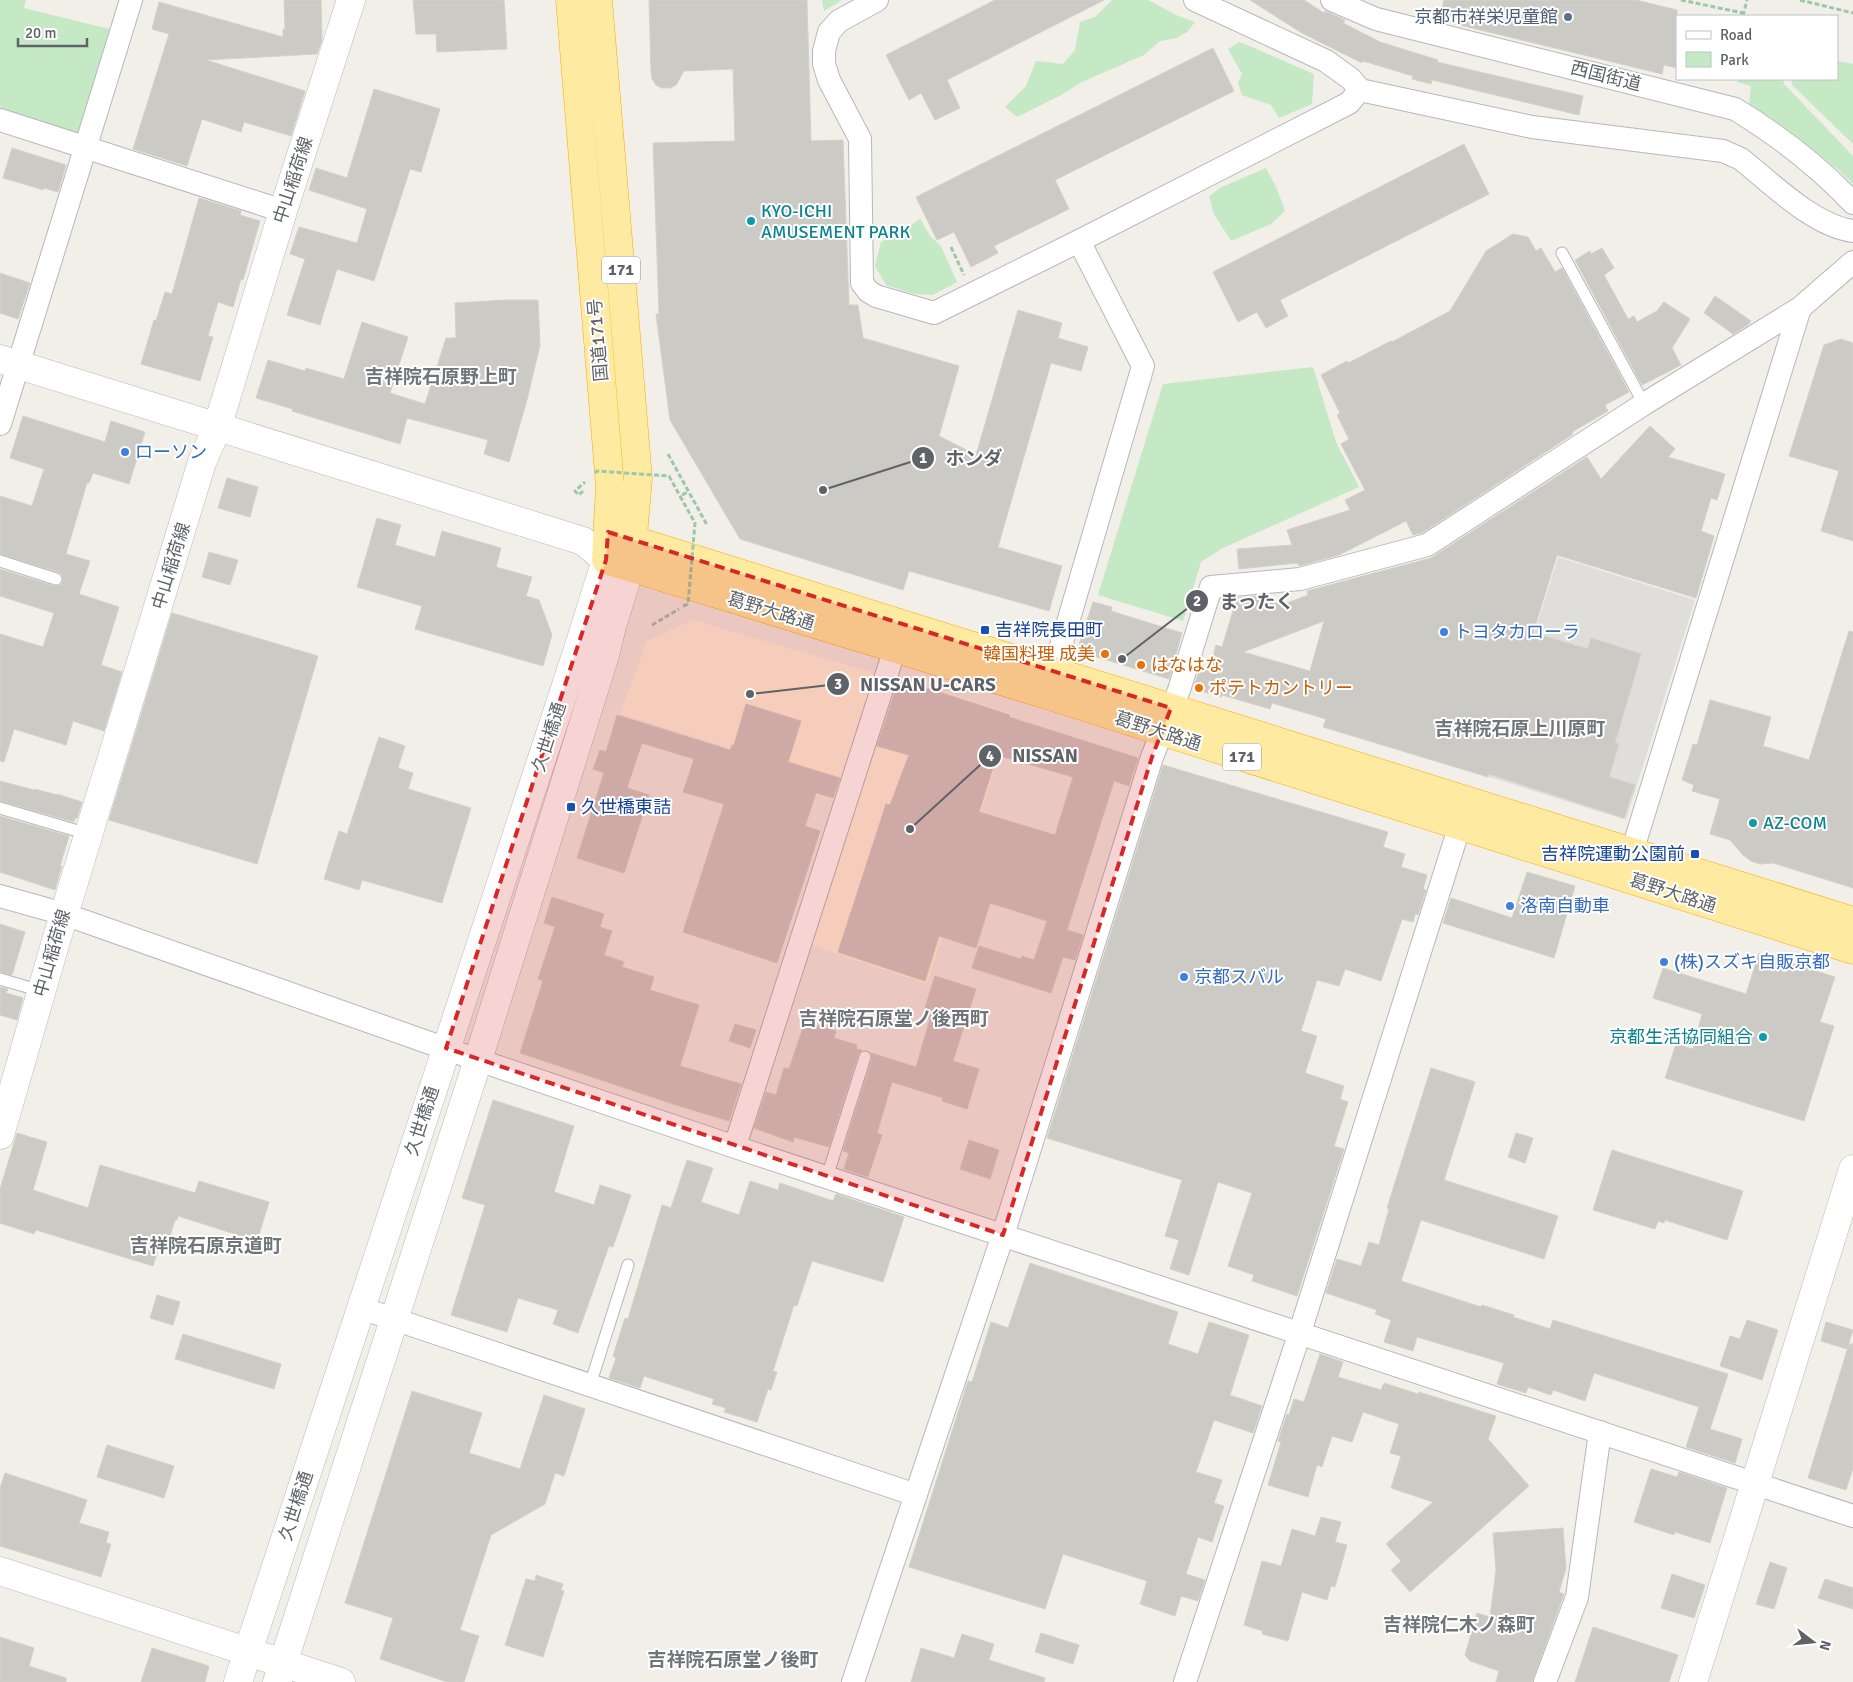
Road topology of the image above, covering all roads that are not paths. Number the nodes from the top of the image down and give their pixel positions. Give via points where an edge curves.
1 (130, 0) edge
2 (351, 0) edge
3 (570, 0) edge
4 (598, 0) edge
5 (877, 0) edge
6 (1195, 0) edge
7 (1332, 0) edge
8 (1360, 90) junction
9 (0, 120) edge
10 (85, 147) junction
11 (1853, 203) edge
12 (283, 211) junction
13 (1853, 231) edge
14 (1079, 241) junction
15 (1562, 253) dead end
16 (1853, 262) edge
17 (1800, 308) junction
18 (9, 362) edge
19 (1644, 404) junction
20 (0, 424) edge
21 (217, 428) junction
22 (608, 538) junction
23 (0, 561) edge
24 (618, 564) junction
25 (56, 579) dead end
26 (899, 637) junction
27 (1050, 683) junction
28 (1167, 720) junction
29 (1468, 801) junction
30 (0, 808) edge
31 (1459, 826) junction
32 (88, 834) junction
33 (1628, 865) junction
34 (0, 896) edge
35 (64, 914) junction
36 (1853, 921) edge
37 (1853, 950) edge
38 (0, 979) edge
39 (41, 991) junction
40 (446, 1048) junction
41 (865, 1057) dead end
42 (478, 1060) junction
43 (0, 1135) edge
44 (735, 1146) junction
45 (1853, 1169) edge
46 (827, 1177) junction
47 (1002, 1235) junction
48 (628, 1264) dead end
49 (361, 1308) junction
50 (394, 1320) junction
51 (1300, 1332) junction
52 (590, 1385) junction
53 (1600, 1432) junction
54 (1756, 1484) junction
55 (916, 1495) junction
56 (1853, 1516) edge
57 (0, 1571) edge
58 (248, 1652) junction
59 (280, 1673) edge
60 (238, 1682) edge
61 (341, 1682) edge
62 (853, 1682) edge
63 (1185, 1682) edge
64 (1545, 1682) edge
65 (1693, 1682) edge

1 - 10 street
2 - 12 street, 中山稲荷線
3 - 22 highway, 国道171号 / 171 via 610,486
4 - 22 highway, 国道171号 / 171 via 638,479
5 - 14 street via 839,21 829,32 824,51 829,80 860,139 862,283 876,296 934,312
6 - 8 street via 1326,61
7 - 11 street, 西国街道 via 1376,19 1735,109 1793,150
8 - 13 street via 1532,127 1723,152 1741,159 1811,214 1838,228
8 - 14 street via 1349,103
9 - 10 street
10 - 12 street
10 - 18 street
12 - 21 street, 中山稲荷線
14 - 27 street via 1143,366
15 - 19 lane
16 - 17 street
17 - 19 street
17 - 33 street
18 - 20 street
18 - 21 street
19 - 28 street via 1428,545 1300,579 1211,587
21 - 22 street
21 - 32 street, 中山稲荷線 via 202,462
22 - 24 highway, 171
22 - 24 street
22 - 26 highway, 葛野大路通 / 171
23 - 25 lane
24 - 26 highway, 葛野大路通 / 171
24 - 40 street, 久世橋通 via 576,655
24 - 42 street, 久世橋通 via 612,626 605,655
26 - 27 highway, 葛野大路通 / 171
26 - 44 street
27 - 28 highway, 葛野大路通 / 171
28 - 29 highway, 葛野大路通 / 171
28 - 31 highway, 葛野大路通 / 171
28 - 47 street
29 - 31 street
29 - 33 highway, 葛野大路通 / 171
30 - 32 lane
31 - 33 highway, 葛野大路通 / 171
31 - 51 street
32 - 35 street, 中山稲荷線
33 - 36 highway, 葛野大路通 / 171
33 - 37 highway, 葛野大路通 / 171
34 - 35 street
35 - 39 street, 中山稲荷線
35 - 40 street
38 - 39 lane
39 - 43 street, 中山稲荷線
40 - 42 street
40 - 49 street, 久世橋通
41 - 46 lane
42 - 44 street
42 - 50 street, 久世橋通
44 - 46 street
45 - 54 street
46 - 47 street
47 - 51 street
47 - 55 street
48 - 52 lane
49 - 50 street
49 - 58 street, 久世橋通
50 - 52 street
50 - 59 street, 久世橋通
51 - 53 street
51 - 63 street
52 - 55 street
53 - 54 street
53 - 64 street via 1577,1597
54 - 56 street
54 - 65 street
55 - 62 street
57 - 58 street
58 - 59 street
58 - 60 street, 久世橋通
59 - 61 street

